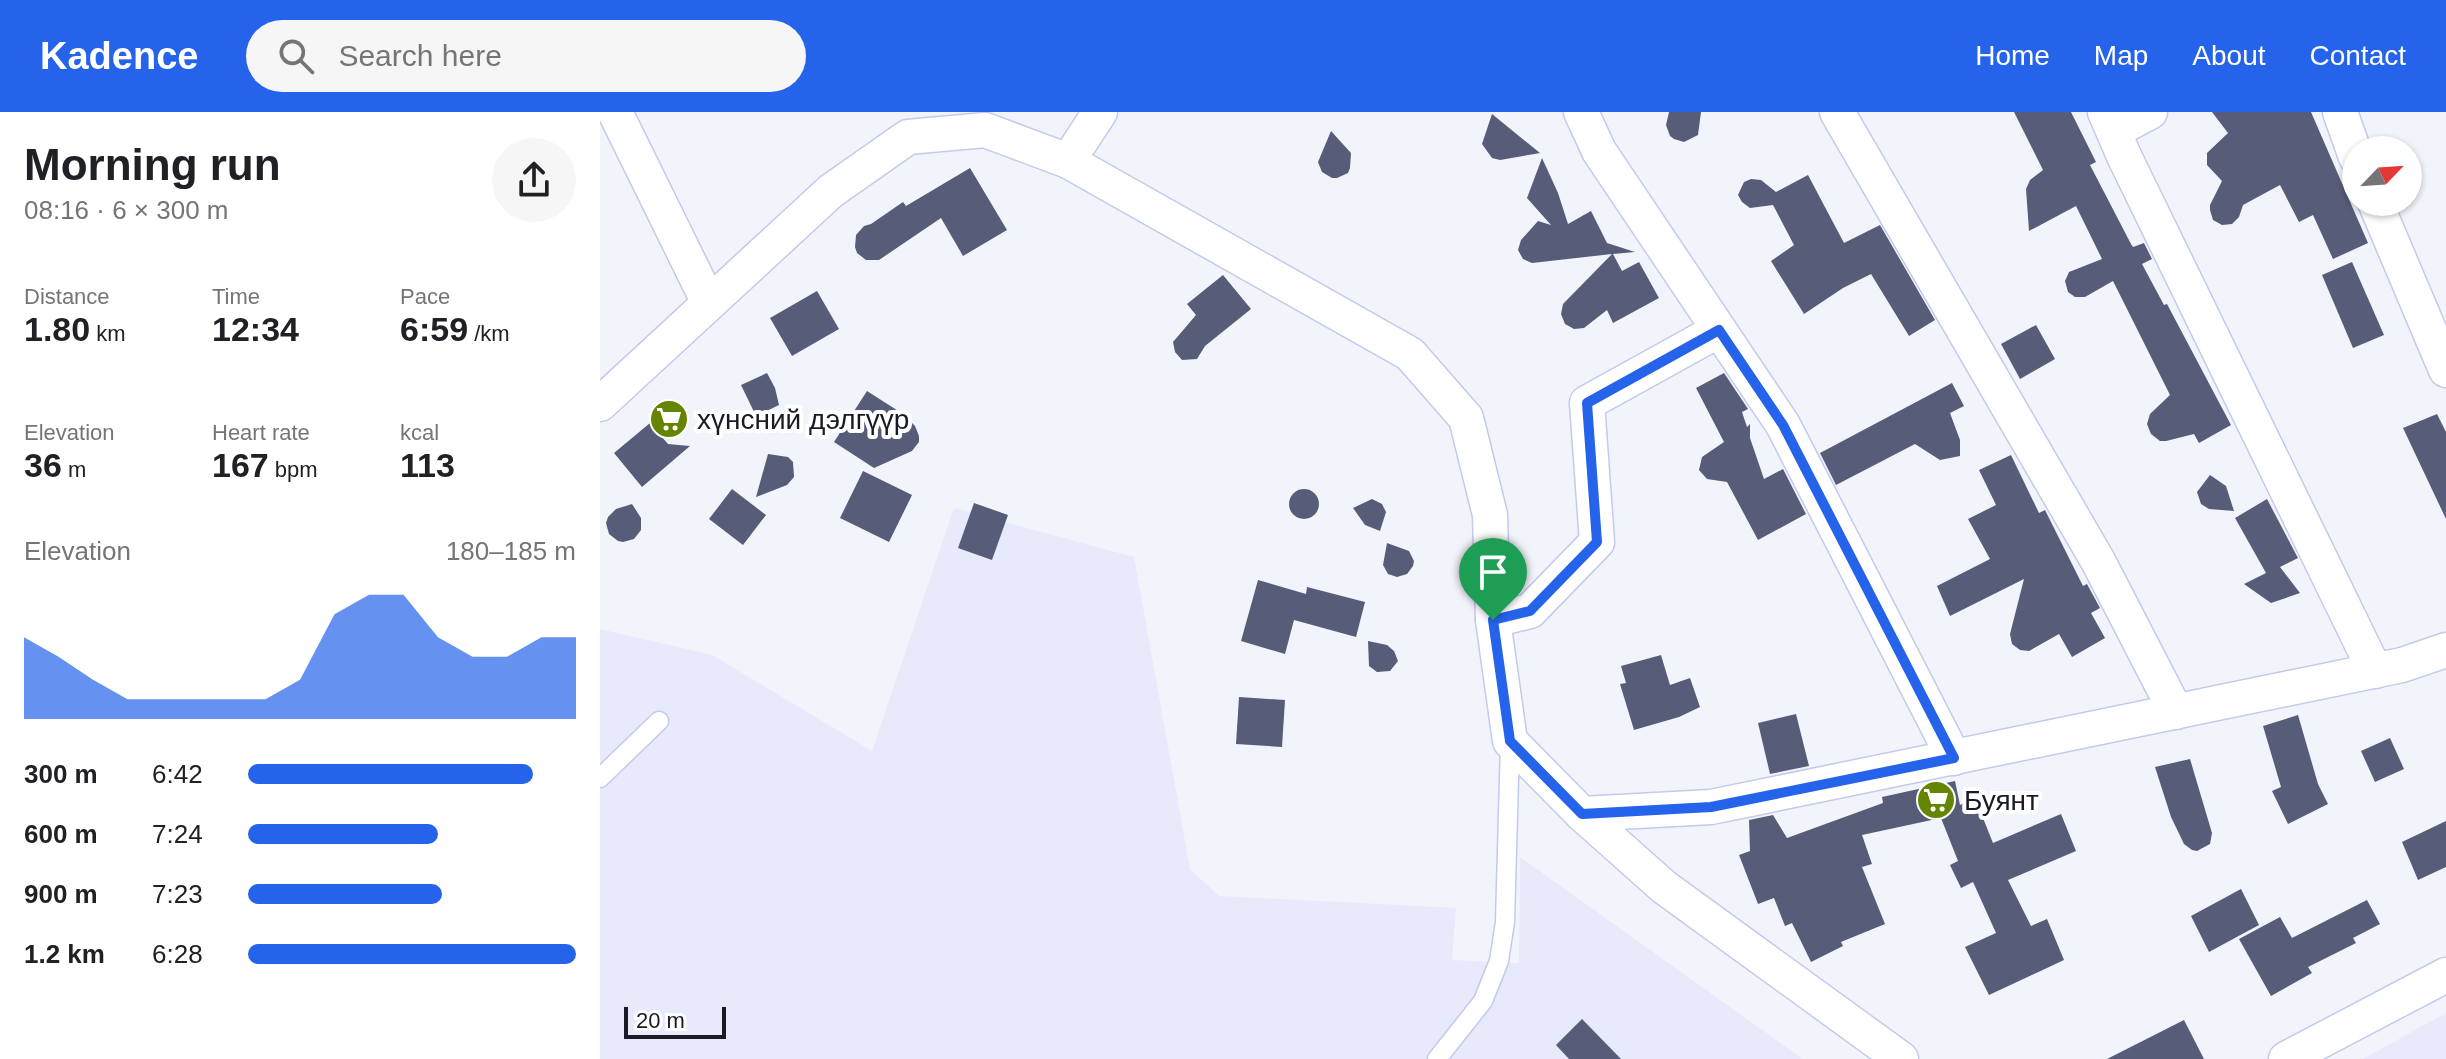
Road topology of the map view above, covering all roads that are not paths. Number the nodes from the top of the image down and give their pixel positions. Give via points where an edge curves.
1 (615, 112) edge
2 (1100, 112) edge
3 (1581, 112) edge
4 (1837, 112) edge
5 (2150, 112) edge
6 (2340, 112) edge
7 (2110, 122) edge
8 (904, 124) edge
9 (2349, 136) edge
10 (1068, 161) junction
11 (2381, 216) edge
12 (709, 303) junction
13 (1719, 330) junction
14 (2446, 370) edge
15 (600, 404) edge
16 (1493, 620) junction
17 (2446, 650) edge
18 (2375, 671) junction
19 (2176, 712) junction
20 (659, 721) dead end
21 (1510, 741) junction
22 (1954, 758) junction
23 (600, 778) edge
24 (1582, 814) junction
25 (2446, 975) edge
26 (1437, 1059) edge
27 (1901, 1059) edge
28 (2286, 1059) edge

1 - 12 street
2 - 10 street
3 - 13 street via 1599,151
4 - 19 street via 2098,561
5 - 7 street
6 - 9 street
7 - 18 street
8 - 10 street via 985,130
8 - 12 street
10 - 16 street via 1410,354 1466,418 1490,515
11 - 14 street
12 - 15 street
13 - 16 street via 1587,403 1597,542 1530,611
13 - 22 street via 1783,425
16 - 21 street
17 - 18 street
18 - 19 street
19 - 22 street
20 - 23 lane
21 - 24 street
21 - 26 lane via 1505,922 1499,961 1483,1001
22 - 24 street via 1711,807
24 - 27 street via 1664,887
25 - 28 street

